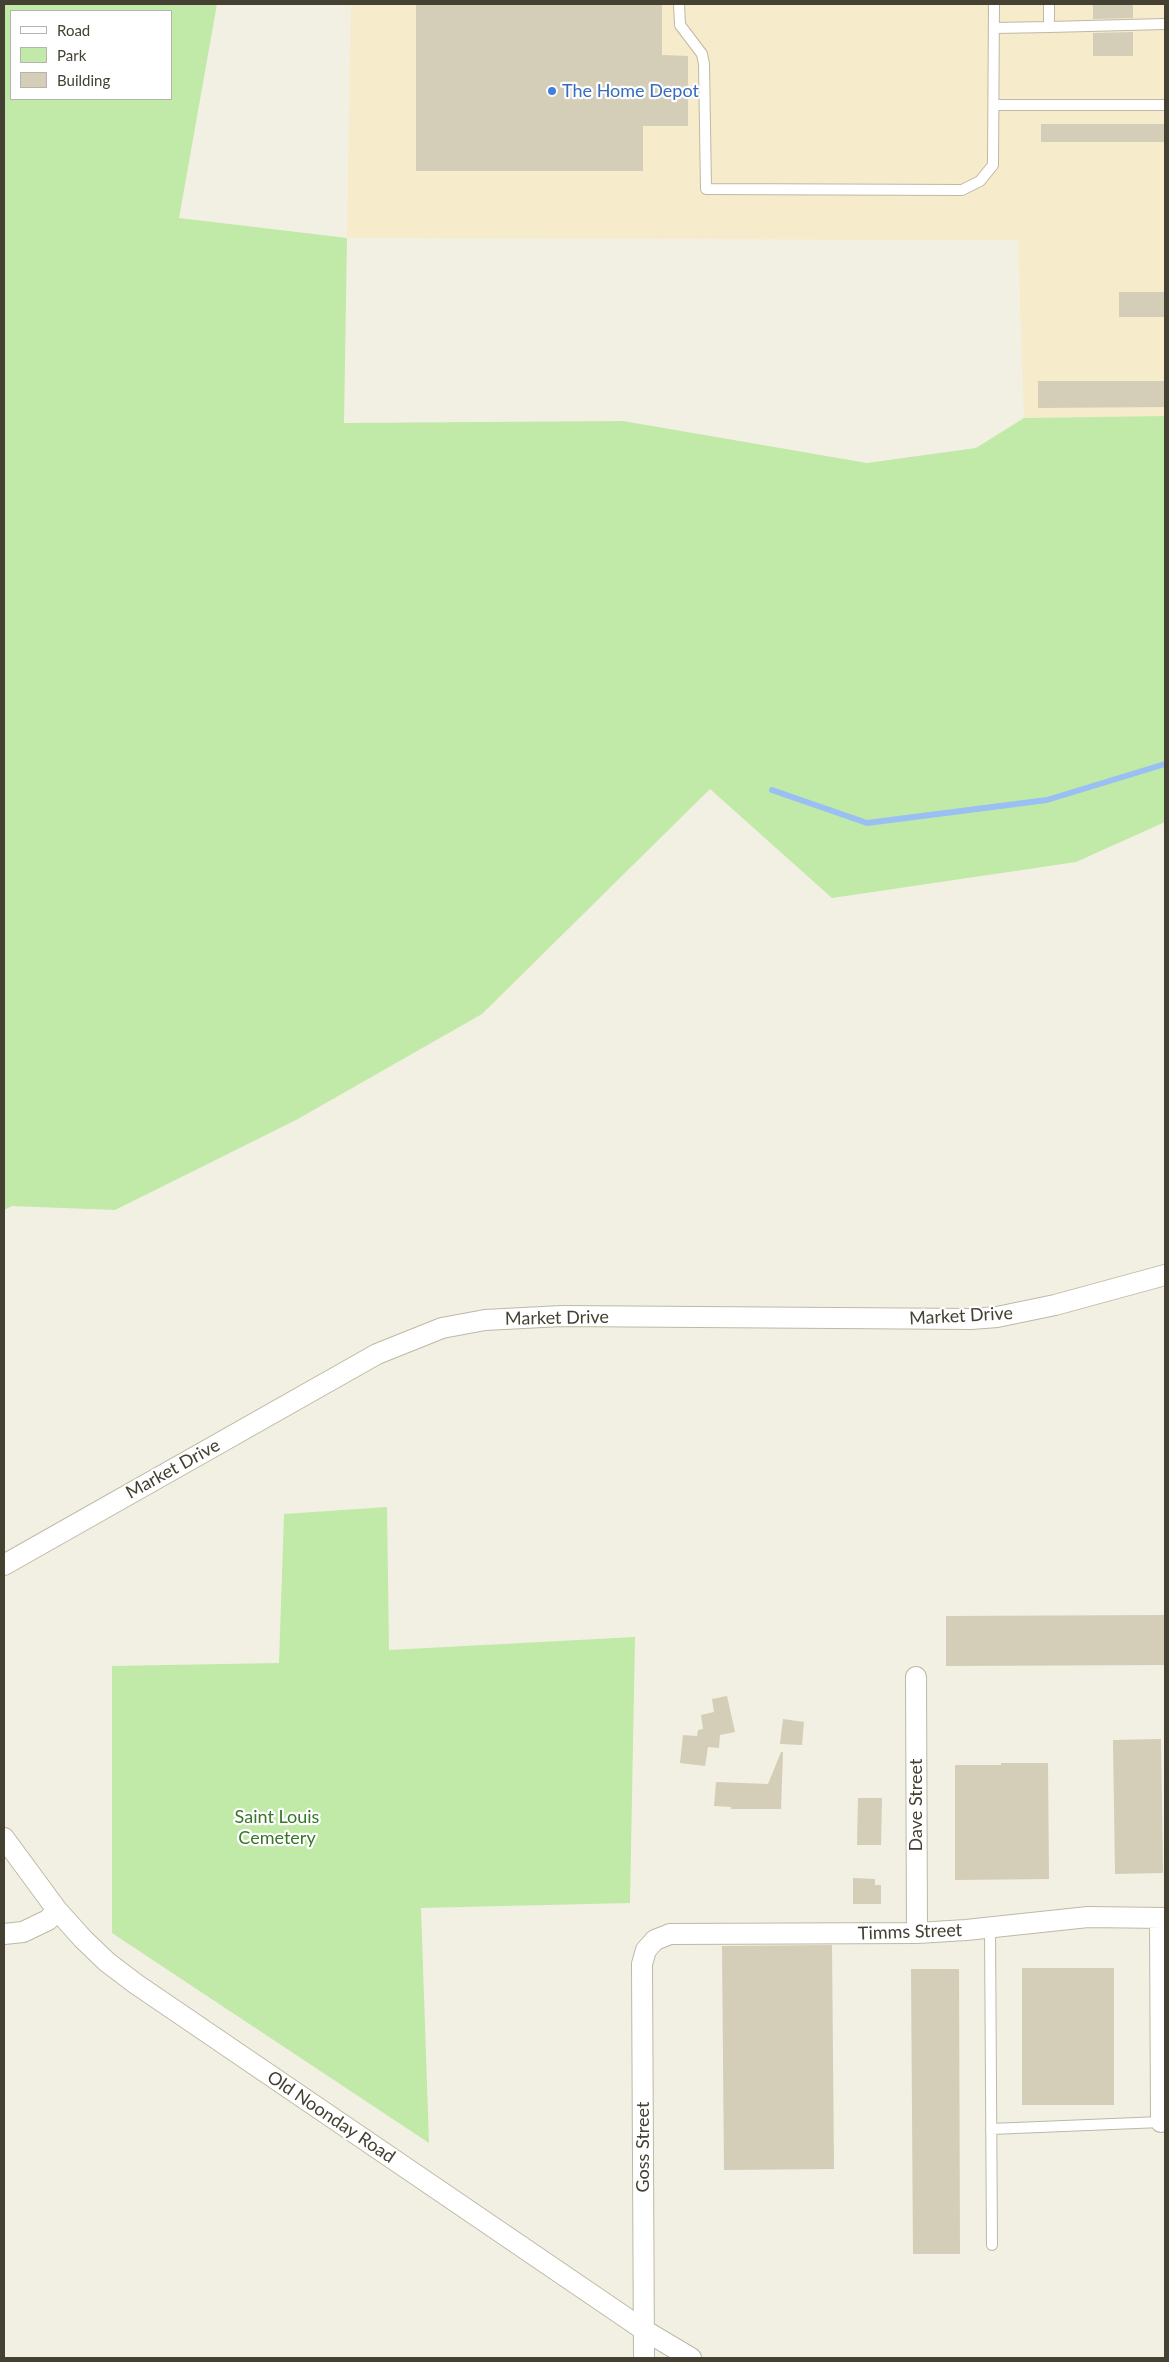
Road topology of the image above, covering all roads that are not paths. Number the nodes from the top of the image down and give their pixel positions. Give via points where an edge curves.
1 (679, 4) edge
2 (994, 4) edge
3 (1049, 4) edge
4 (1165, 24) edge
5 (1050, 27) junction
6 (994, 28) junction
7 (994, 105) junction
8 (1165, 105) edge
9 (1165, 1274) edge
10 (4, 1565) edge
11 (916, 1677) dead end
12 (4, 1838) edge
13 (57, 1910) junction
14 (1162, 1918) edge
15 (990, 1928) junction
16 (917, 1933) junction
17 (4, 1934) edge
18 (655, 1940) joint
19 (1161, 2122) joint
20 (991, 2129) junction
21 (992, 2246) dead end
22 (644, 2330) junction
23 (644, 2358) edge
24 (691, 2358) edge

1 - 7 lane via 680,25 702,54 704,64 706,189 962,190 980,181 993,165
2 - 6 lane
3 - 5 lane
4 - 5 lane
5 - 6 lane
6 - 7 lane
7 - 8 lane
9 - 10 street, Market Drive via 1055,1305 971,1319 562,1316 485,1320 442,1328 377,1354
11 - 16 street, Dave Street
12 - 13 street, Old Noonday Road
13 - 17 street via 48,1920 23,1932
13 - 22 street, Old Noonday Road via 107,1962 136,1984
14 - 15 street, Timms Street via 1088,1917
14 - 19 street
15 - 16 street, Timms Street
15 - 20 lane
16 - 18 street, Timms Street via 670,1934
18 - 22 street, Goss Street via 646,1950 642,1964
19 - 20 lane
20 - 21 lane
22 - 23 street, Goss Street
22 - 24 street, Old Noonday Road

